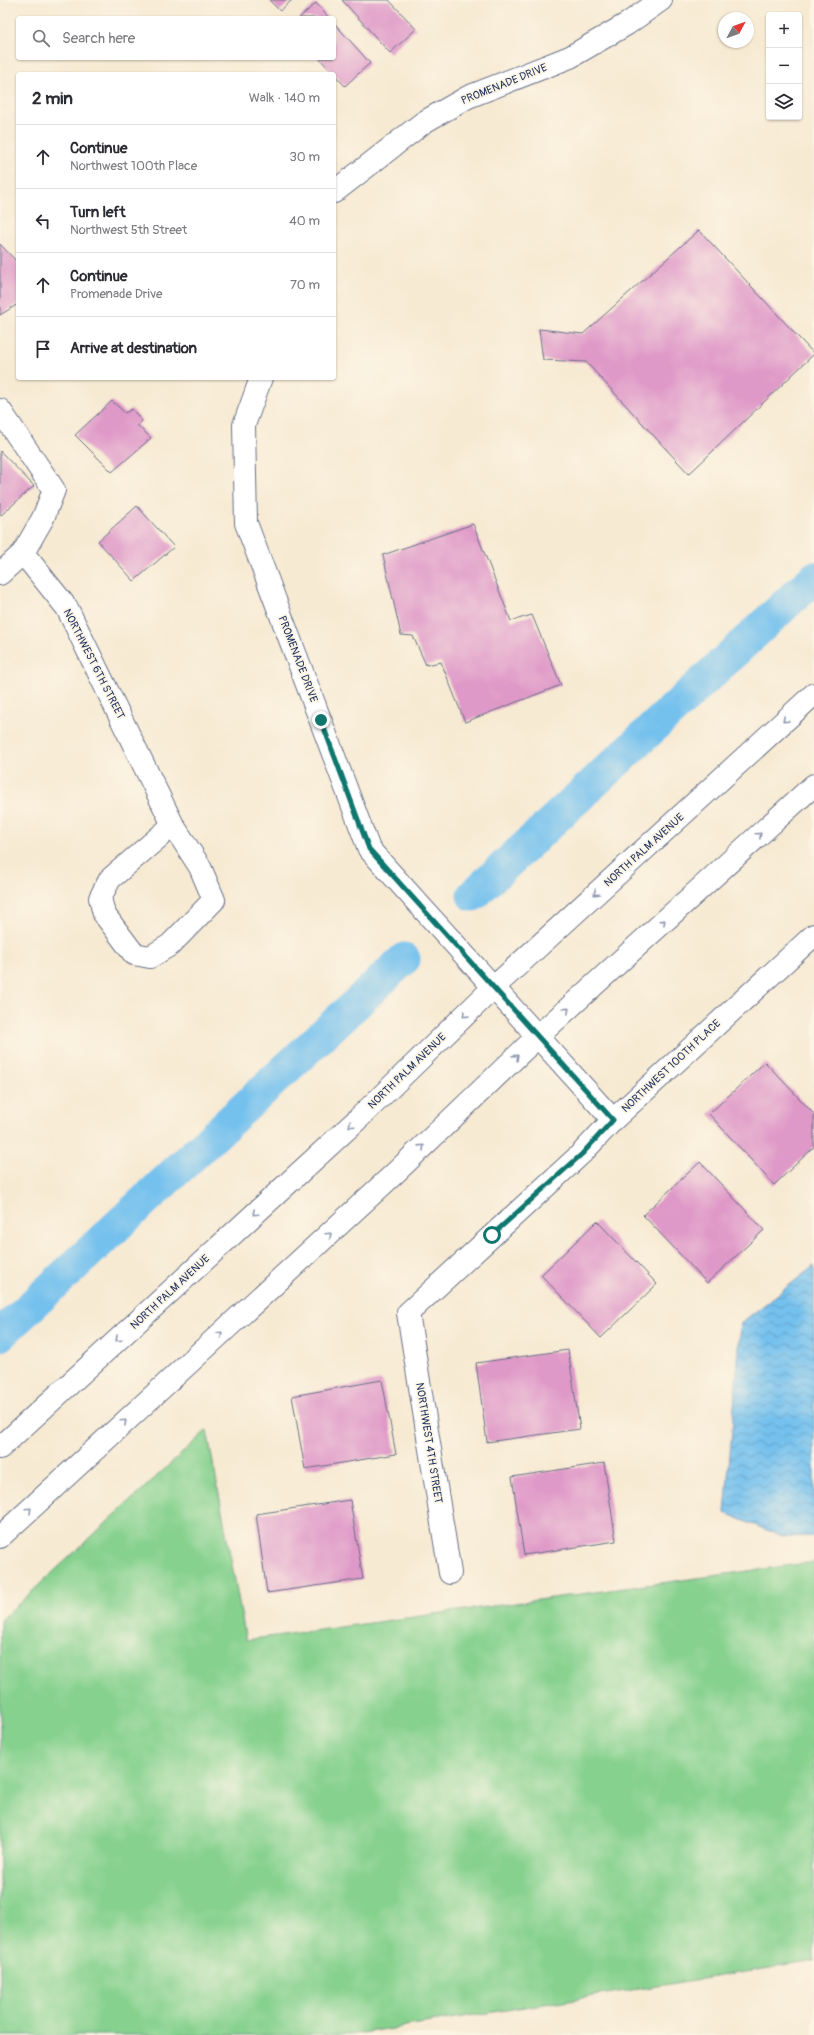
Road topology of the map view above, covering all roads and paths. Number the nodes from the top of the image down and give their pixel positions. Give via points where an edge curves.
1 (661, 0) edge
2 (336, 190) edge
3 (260, 380) edge
4 (0, 410) edge
5 (23, 553) junction
6 (0, 574) edge
7 (814, 694) edge
8 (814, 785) edge
9 (174, 825) junction
10 (814, 935) edge
11 (493, 988) junction
12 (538, 1036) junction
13 (613, 1120) junction
14 (408, 1313) joint
15 (0, 1448) edge
16 (0, 1537) edge
17 (450, 1573) dead end

1 - 2 street, PROMENADE DRIVE via 627,24 570,57 468,97 424,122
3 - 11 street, PROMENADE DRIVE via 244,425 246,523 369,849
4 - 5 street via 54,490 43,518
5 - 6 street
5 - 9 street, NORTHWEST 6TH STREET via 67,608
7 -> 11 street, NORTH PALM AVENUE
12 -> 8 street
9 - 9 street, NORTHWEST 6TH STREET via 200,867 214,900 170,945 150,957 134,954 104,914 100,898 110,879
10 - 13 street, NORTHWEST 100TH PLACE
11 - 12 street, PROMENADE DRIVE
11 -> 15 street, NORTH PALM AVENUE via 359,1118
12 - 13 street, PROMENADE DRIVE
16 -> 12 street via 394,1174
13 - 14 street, NORTHWEST 100TH PLACE via 582,1154
14 - 17 street, NORTHWEST 4TH STREET

